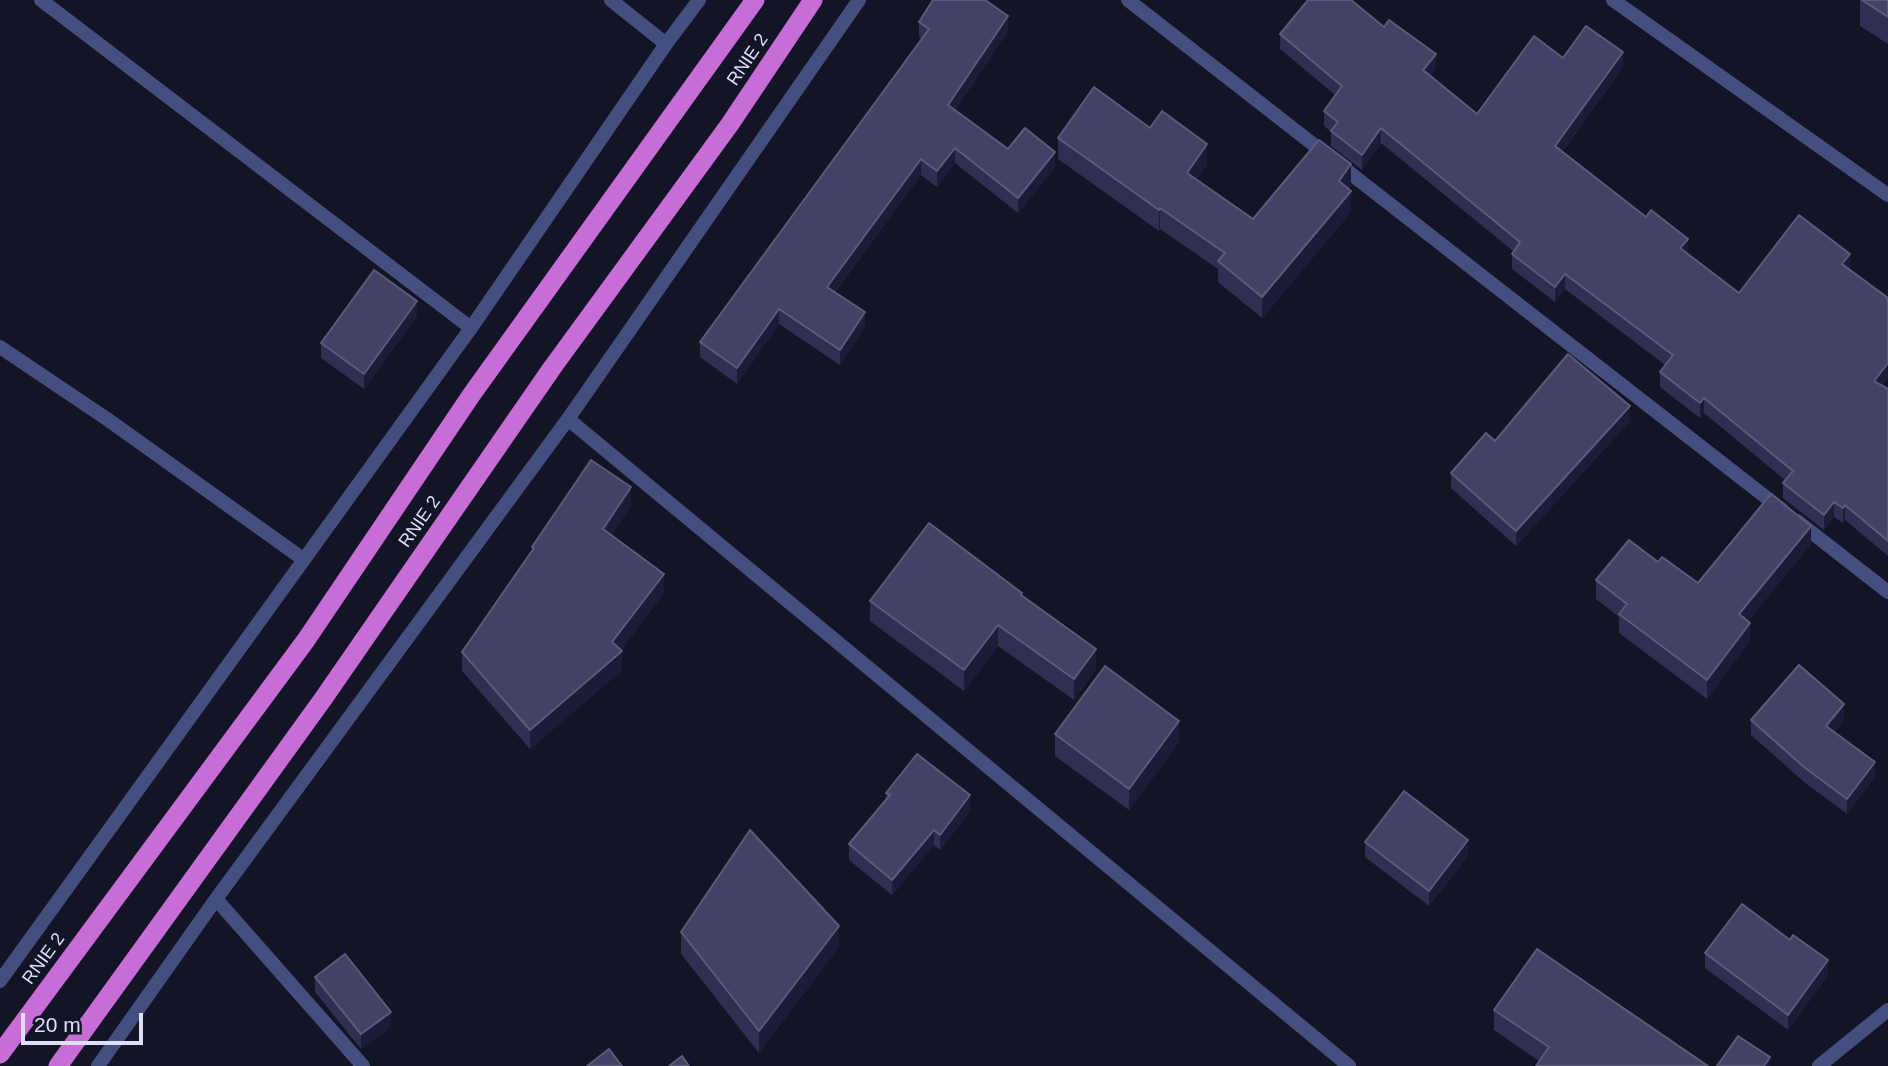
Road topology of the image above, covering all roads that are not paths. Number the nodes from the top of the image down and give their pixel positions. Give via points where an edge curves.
1 (41, 0) edge
2 (611, 0) edge
3 (699, 0) edge
4 (755, 0) edge
5 (813, 0) edge
6 (859, 0) edge
7 (1128, 0) edge
8 (1613, 0) edge
9 (666, 44) junction
10 (1888, 195) edge
11 (471, 328) junction
12 (0, 347) edge
13 (568, 419) junction
14 (303, 559) junction
15 (1888, 592) edge
16 (216, 899) junction
17 (0, 981) edge
18 (1888, 1010) edge
19 (0, 1054) edge
20 (58, 1066) edge
21 (98, 1066) edge
22 (363, 1066) edge
23 (1349, 1066) edge
24 (1819, 1066) edge

1 - 11 street
2 - 9 street
3 - 9 street
4 - 19 highway, RNIE 2 / RNIE 2 via 472,394 306,639
5 - 20 highway, RNIE 2 / RNIE 2 via 323,699
6 - 13 street
7 - 15 street
8 - 10 street
9 - 11 street
11 - 14 street
12 - 14 street
13 - 16 street
13 - 23 street
14 - 17 street
16 - 21 street
16 - 22 street
18 - 24 street

